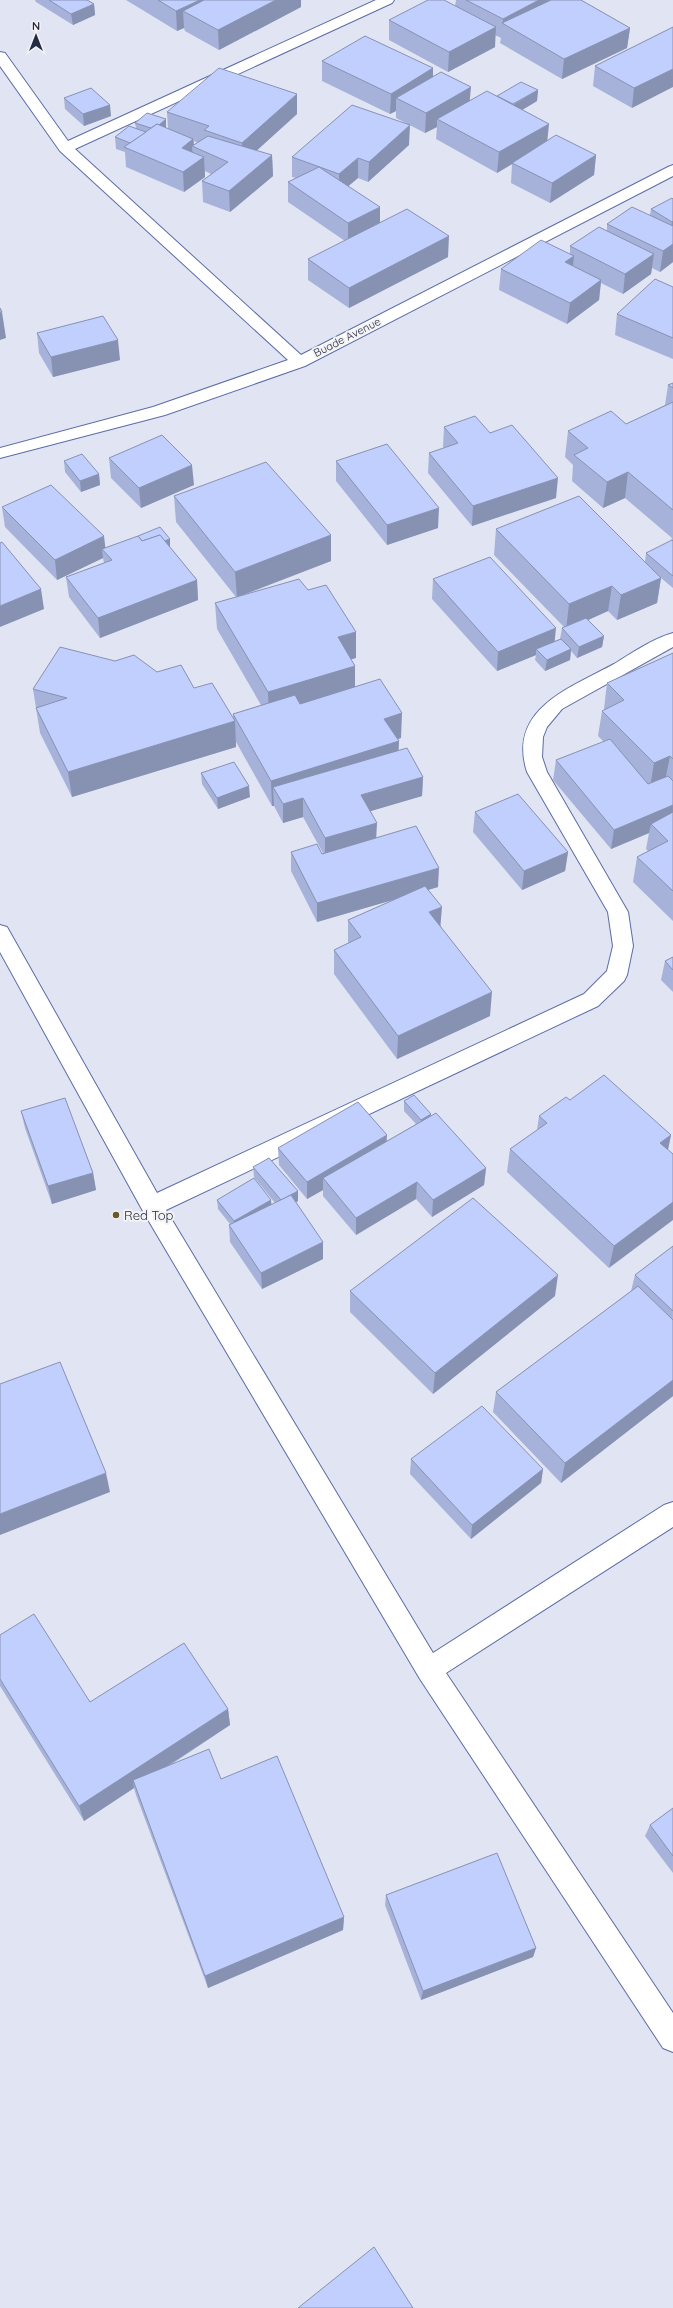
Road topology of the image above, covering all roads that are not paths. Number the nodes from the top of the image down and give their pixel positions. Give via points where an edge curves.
1 (387, 0) edge
2 (0, 56) edge
3 (65, 148) junction
4 (672, 171) edge
5 (300, 362) junction
6 (0, 453) edge
7 (673, 639) edge
8 (0, 933) edge
9 (152, 1206) junction
10 (673, 1513) edge
11 (429, 1670) junction
12 (673, 2038) edge

1 - 3 street
2 - 3 street
3 - 5 street
4 - 5 street, Buade Avenue
5 - 6 street, Buade Avenue via 159,411
7 - 9 street via 555,704 539,724 533,737 532,757 537,772 618,912 623,946 617,975 591,1000
8 - 9 street
9 - 11 street
10 - 11 street
11 - 12 street

